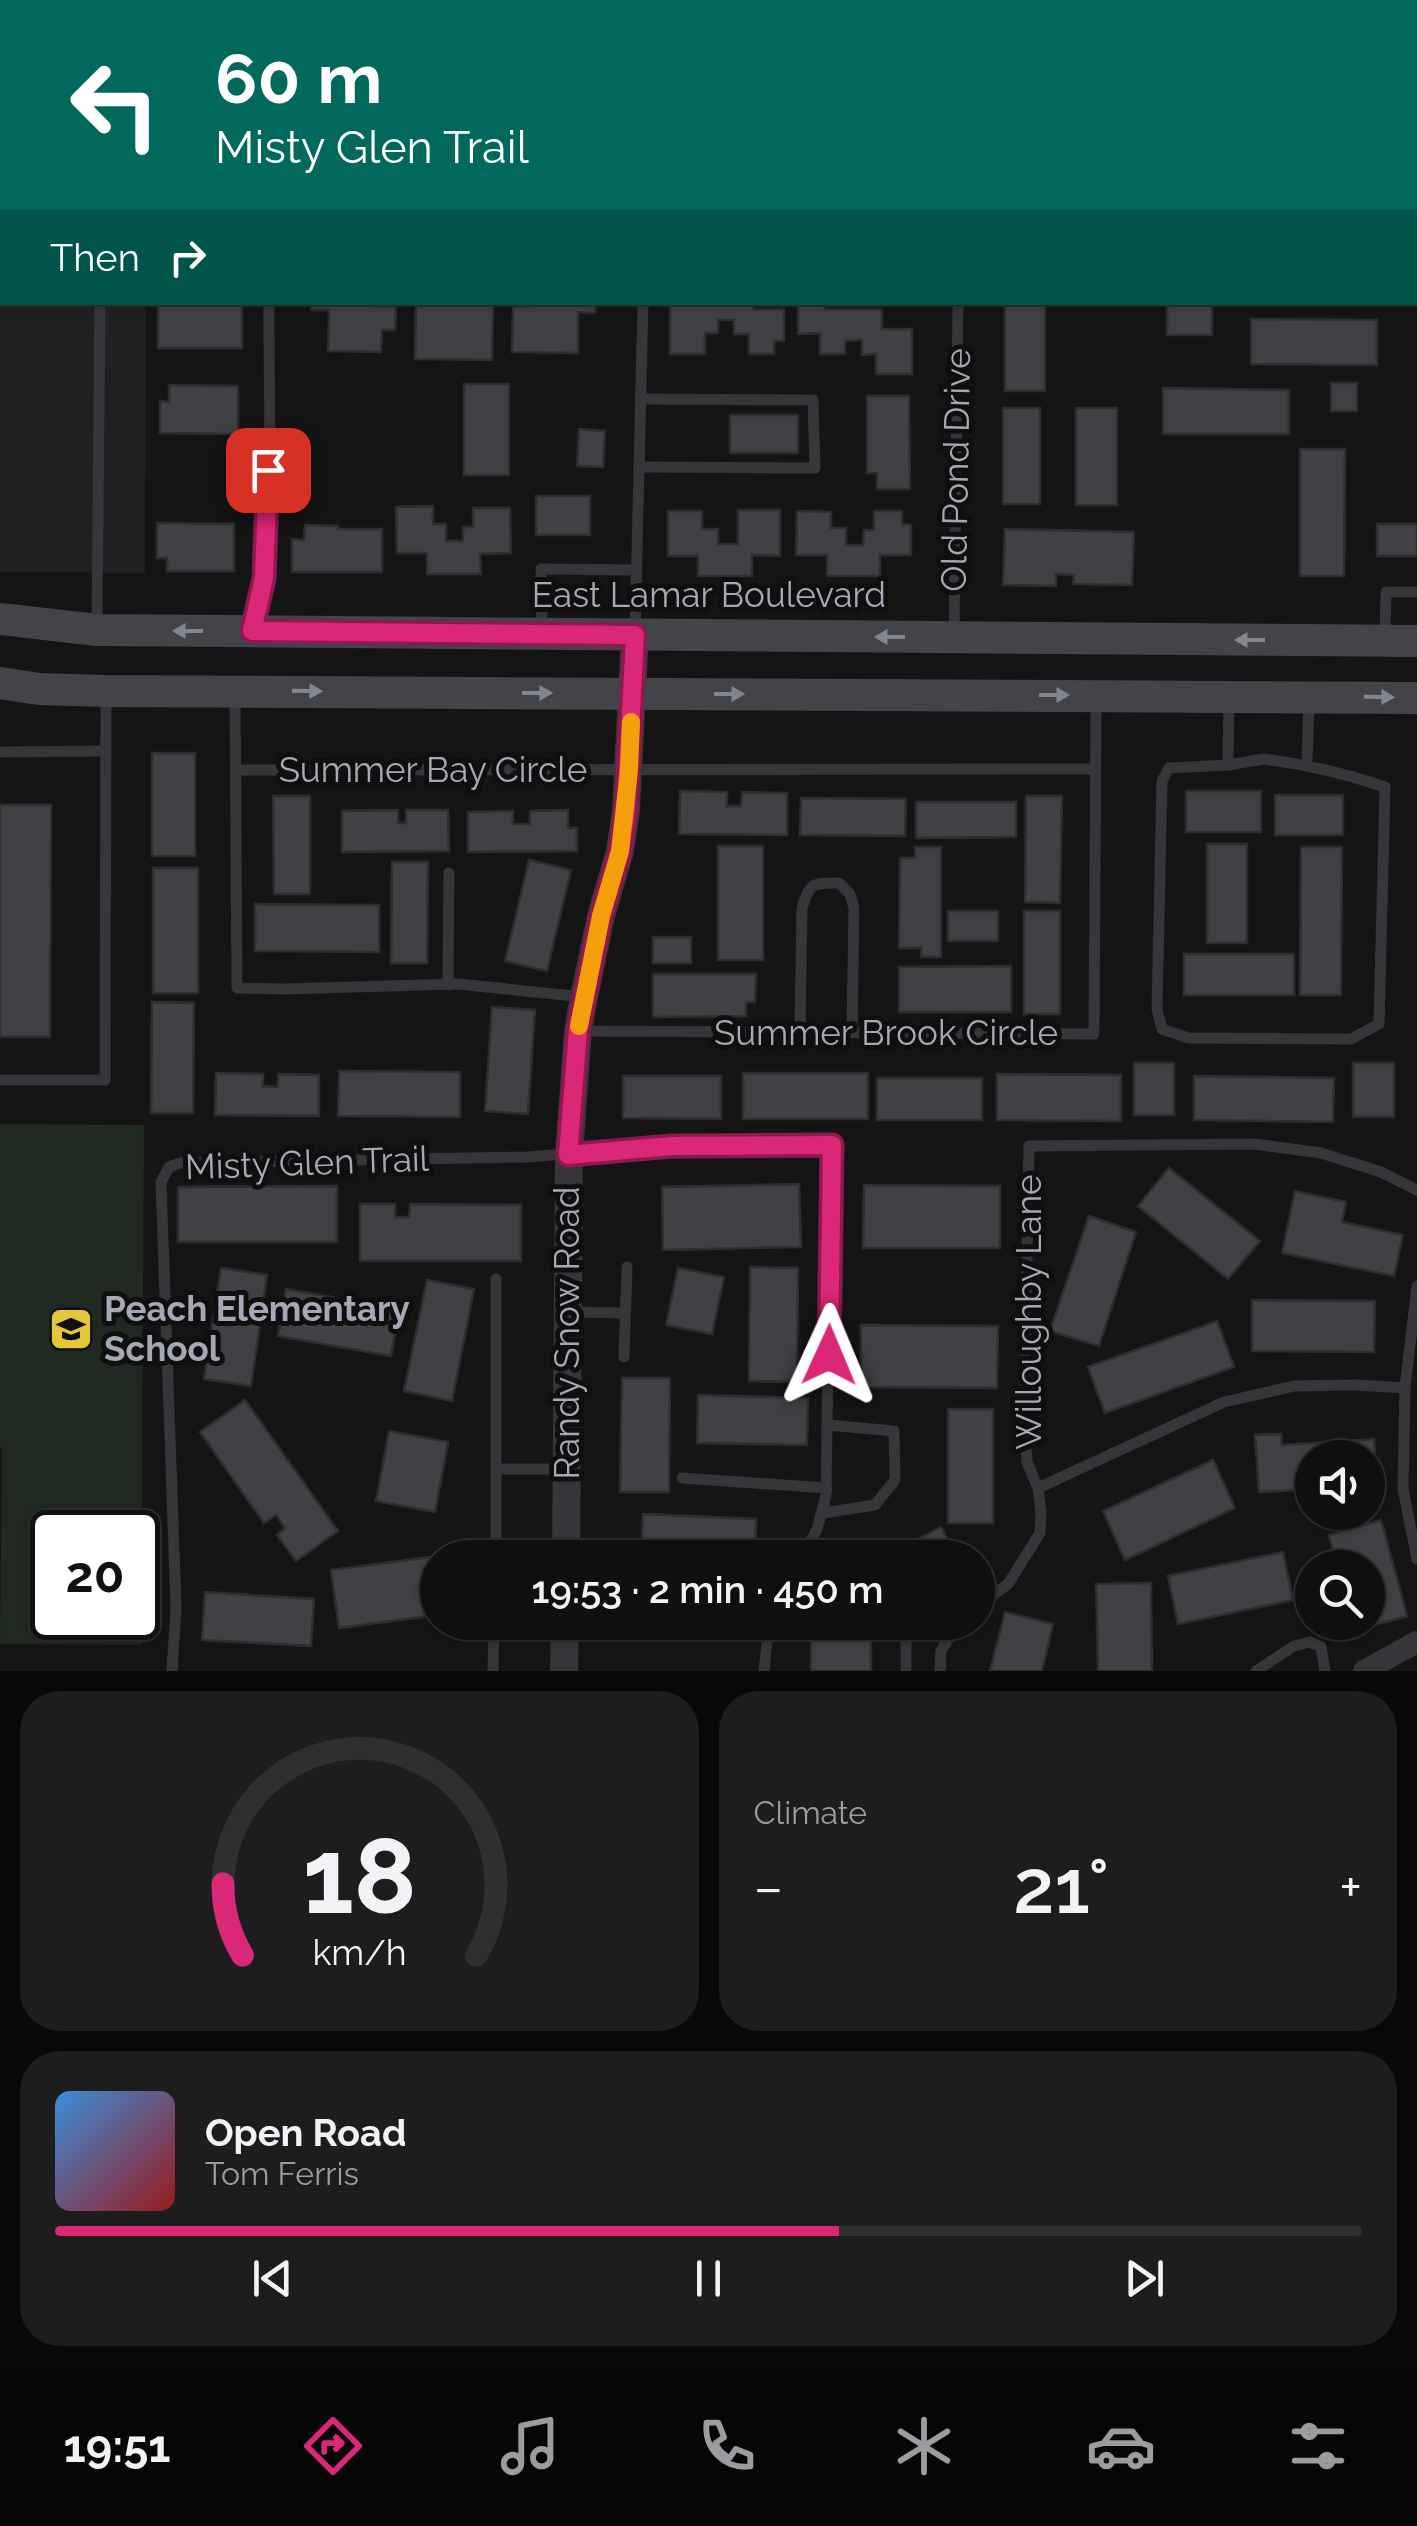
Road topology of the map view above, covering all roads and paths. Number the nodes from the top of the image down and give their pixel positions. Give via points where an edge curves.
1 (100, 305) edge
2 (269, 305) edge
3 (643, 305) edge
4 (958, 305) edge
5 (641, 399) junction
6 (639, 468) junction
7 (636, 570) junction
8 (1417, 592) edge
9 (0, 619) edge
10 (97, 630) junction
11 (252, 631) junction
12 (542, 634) junction
13 (635, 635) junction
14 (954, 638) junction
15 (1401, 641) edge
16 (0, 683) edge
17 (235, 690) junction
18 (106, 691) junction
19 (632, 693) junction
20 (1096, 695) junction
21 (1230, 696) junction
22 (1310, 696) junction
23 (1417, 698) edge
24 (106, 751) junction
25 (0, 752) edge
26 (1307, 764) junction
27 (1228, 765) junction
28 (1095, 769) junction
29 (236, 770) junction
30 (629, 770) junction
31 (449, 874) dead end
32 (448, 985) junction
33 (584, 997) junction
34 (578, 1030) junction
35 (800, 1032) junction
36 (852, 1032) junction
37 (0, 1080) edge
38 (568, 1155) junction
39 (1417, 1190) edge
40 (627, 1266) dead end
41 (496, 1279) dead end
42 (1417, 1286) edge
43 (568, 1312) junction
44 (1415, 1312) edge
45 (625, 1313) junction
46 (624, 1357) dead end
47 (1405, 1388) junction
48 (828, 1425) junction
49 (496, 1469) junction
50 (566, 1469) junction
51 (682, 1478) dead end
52 (827, 1488) junction
53 (1038, 1488) junction
54 (824, 1512) junction
55 (496, 1540) edge
56 (566, 1540) edge
57 (811, 1540) edge
58 (1417, 1559) edge
59 (995, 1594) edge
60 (494, 1640) edge
61 (565, 1640) edge
62 (767, 1640) edge
63 (906, 1640) edge
64 (948, 1640) edge
65 (1417, 1642) edge
66 (1396, 1664) edge
67 (172, 1671) edge
68 (493, 1671) edge
69 (564, 1671) edge
70 (764, 1671) edge
71 (906, 1671) edge
72 (940, 1671) edge
73 (1256, 1671) edge
74 (1325, 1671) edge
75 (1364, 1671) edge

1 - 10 lane
2 - 11 lane via 264,578
3 - 5 lane
4 - 14 lane, Old Pond Drive
5 - 6 lane
5 - 6 lane via 812,400 816,468
6 - 7 lane
7 - 12 lane via 541,570
7 - 13 lane
8 - 15 lane via 1386,592
9 - 10 main road, East Lamar Boulevard
11 -> 10 main road, East Lamar Boulevard
11 - 12 main road, East Lamar Boulevard
12 - 13 main road, East Lamar Boulevard
14 -> 13 main road, East Lamar Boulevard
13 - 19 street, Randy Snow Road
15 -> 14 main road, East Lamar Boulevard
16 - 18 main road
17 - 18 main road
17 -> 19 main road
17 - 29 lane, Summer Bay Circle
18 - 24 lane
19 -> 20 main road
19 - 30 street, Randy Snow Road
20 - 21 main road
20 - 28 lane, Summer Brook Circle
21 - 22 main road
21 - 27 lane
22 -> 23 main road
22 - 26 lane
24 - 25 lane
24 - 37 lane via 105,1080
26 - 27 lane via 1263,759
26 - 27 lane via 1384,787 1379,1024 1351,1039 1188,1038 1162,1029 1162,781 1169,768
28 - 30 lane, Summer Bay Circle
28 - 36 lane, Summer Brook Circle via 1094,1034
29 - 30 lane, Summer Bay Circle
29 - 32 lane, Summer Bay Circle via 237,988
30 - 33 street, Randy Snow Road via 620,851
31 - 32 lane
32 - 33 lane, Summer Bay Circle
33 - 34 street, Randy Snow Road
34 - 35 lane, Summer Brook Circle
34 - 38 street, Randy Snow Road
35 - 36 lane, Summer Brook Circle
35 - 36 lane via 802,908 817,883 839,883 854,908
38 - 43 street, Randy Snow Road
38 - 48 lane, Misty Glen Trail via 672,1146 832,1145
38 - 67 lane, Misty Glen Trail via 180,1164 164,1173 176,1608
39 - 53 lane, Willoughby Lane via 1321,1153 1254,1144 1029,1146 1024,1415 1027,1462
40 - 45 lane
41 - 49 lane
42 - 44 lane
43 - 45 lane
43 - 50 street, Randy Snow Road
44 - 47 lane
45 - 46 lane
47 - 53 lane via 1294,1386 1224,1402
47 - 58 lane via 1403,1489
48 - 52 lane
48 - 54 lane via 894,1430 895,1480 875,1504
49 - 50 lane
49 - 55 lane
50 - 56 street, Randy Snow Road
51 - 52 lane
52 - 54 lane
53 - 59 lane, Willoughby Lane via 1040,1534
54 - 57 lane
60 - 68 lane
61 - 69 street
62 - 70 lane
63 - 71 lane
64 - 72 lane
65 - 66 street
66 - 75 street
73 - 74 lane via 1310,1642 1321,1647

